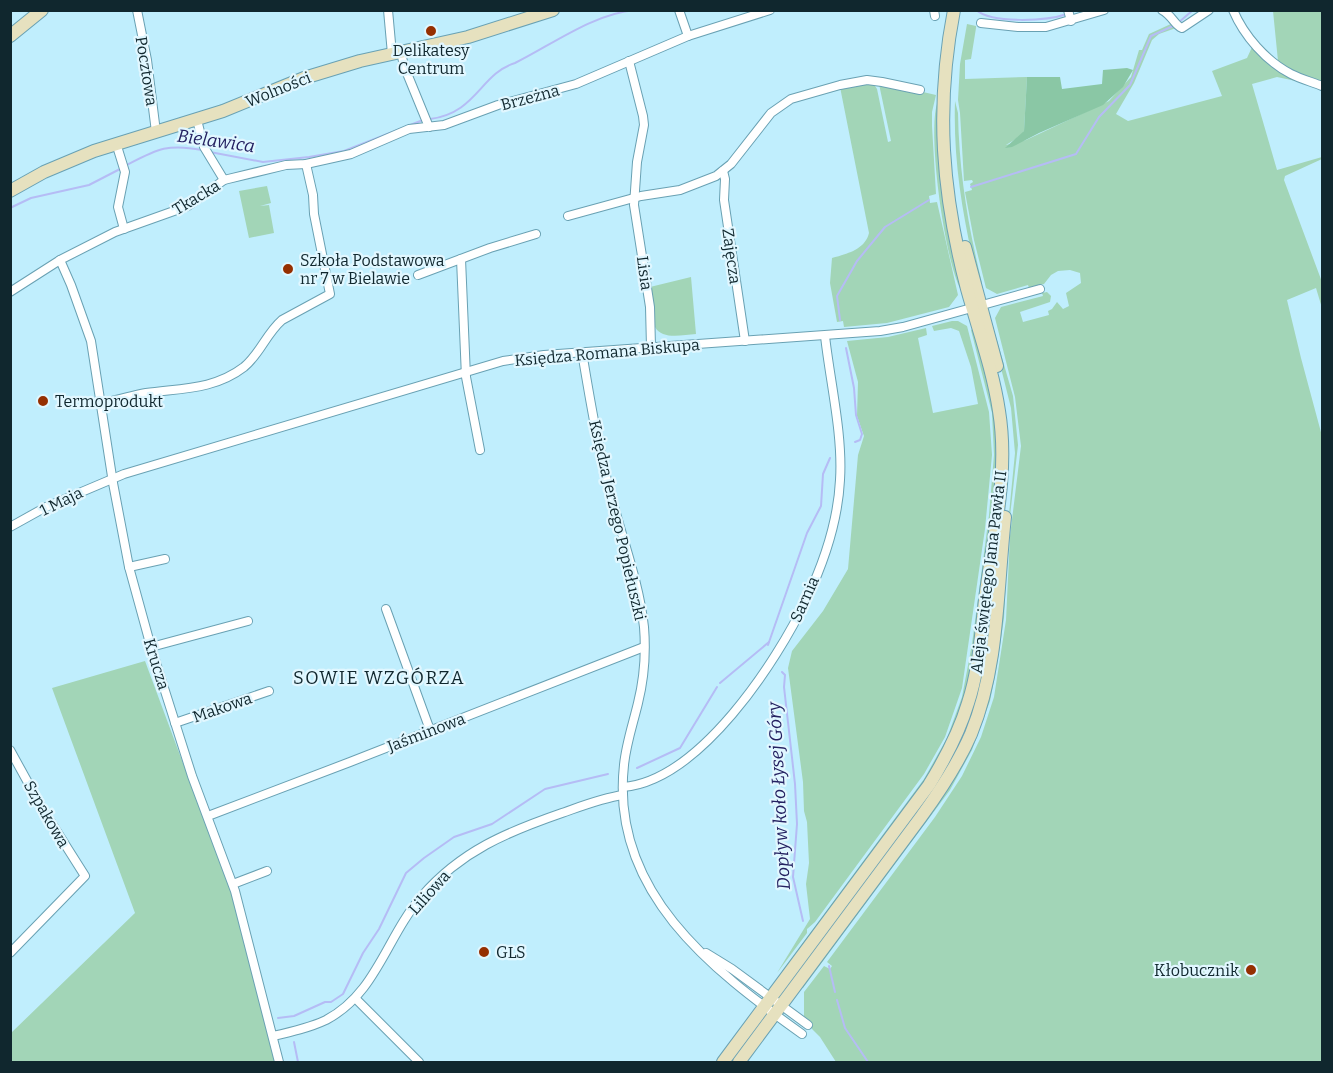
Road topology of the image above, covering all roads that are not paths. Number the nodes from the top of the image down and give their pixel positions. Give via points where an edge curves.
1 (42, 10) edge
2 (137, 10) edge
3 (388, 10) edge
4 (553, 10) edge
5 (770, 10) edge
6 (1104, 10) edge
7 (1162, 10) edge
8 (1209, 10) edge
9 (1233, 10) edge
10 (679, 11) edge
11 (958, 11) edge
12 (1069, 16) edge
13 (981, 23) dead end
14 (10, 36) edge
15 (688, 36) junction
16 (396, 53) junction
17 (629, 62) junction
18 (1323, 86) edge
19 (920, 90) dead end
20 (196, 120) junction
21 (429, 126) junction
22 (156, 132) junction
23 (116, 144) junction
24 (306, 164) junction
25 (723, 171) junction
26 (224, 180) junction
27 (10, 191) edge
28 (634, 198) junction
29 (568, 216) dead end
30 (124, 229) junction
31 (536, 234) dead end
32 (461, 259) junction
33 (60, 261) junction
34 (418, 275) dead end
35 (12, 288) edge
36 (1040, 290) dead end
37 (977, 307) junction
38 (825, 336) junction
39 (745, 341) junction
40 (651, 347) junction
41 (582, 352) junction
42 (466, 371) junction
43 (101, 404) junction
44 (480, 450) dead end
45 (112, 478) junction
46 (10, 527) edge
47 (165, 559) dead end
48 (129, 567) junction
49 (386, 609) dead end
50 (248, 621) dead end
51 (151, 647) junction
52 (645, 647) junction
53 (269, 692) dead end
54 (175, 723) junction
55 (430, 730) junction
56 (10, 750) edge
57 (623, 791) junction
58 (208, 816) junction
59 (267, 871) dead end
60 (233, 884) junction
61 (10, 953) edge
62 (356, 999) junction
63 (773, 1006) junction
64 (808, 1025) dead end
65 (802, 1034) dead end
66 (273, 1036) junction
67 (279, 1062) edge
68 (419, 1062) edge
69 (723, 1062) edge
70 (739, 1062) edge

1 - 14 main road
2 - 22 street, Pocztowa
3 - 16 street
4 - 16 main road, Wolności via 468,37
5 - 15 street, Brzeżna
6 - 12 street
7 - 8 street via 1185,27
9 - 18 street via 1250,40 1279,66
10 - 15 street
11 - 37 main road, Aleja świętego Jana Pawła II via 943,93 943,159 950,216
12 - 13 street via 1043,27
15 - 17 street, Brzeżna
16 - 20 main road, Wolności via 304,78
16 - 21 street
17 - 21 street, Brzeżna via 576,84 498,105 444,125
17 - 28 street via 644,125
19 - 25 street via 867,80 791,99 770,115
20 - 22 main road, Wolności
20 - 26 street via 208,156
21 - 24 street, Tkacka via 409,129 351,154
22 - 23 main road, Wolności
23 - 27 main road, Wolności via 60,165
23 - 30 street via 125,172 118,207
24 - 26 street, Tkacka
24 - 43 street via 330,294 282,320 255,356 216,383
25 - 28 street via 680,190
25 - 39 street, Zajęcza
26 - 30 street, Tkacka via 188,206
28 - 29 street
28 - 40 street, Lisia via 650,307
30 - 33 street, Tkacka
31 - 32 street
32 - 34 street
32 - 42 street
33 - 35 street, Tkacka
33 - 43 street, Krucza via 91,341
36 - 37 street, Księdza Romana Biskupa
37 - 38 street, Księdza Romana Biskupa via 894,329
37 - 63 main road, Aleja świętego Jana Pawła II via 997,397 1002,450 979,652 969,702 953,743 929,785
38 - 39 street, Księdza Romana Biskupa
38 - 57 street, Sarnia via 840,481 831,533 808,596 774,657 714,733 666,772
39 - 40 street, Księdza Romana Biskupa
40 - 41 street, Księdza Romana Biskupa
41 - 42 street, Księdza Romana Biskupa via 517,358
41 - 52 street, Księdza Jerzego Popiełuszki via 605,471 639,600
42 - 44 street
42 - 45 street, Księdza Romana Biskupa
43 - 45 street, Krucza
45 - 46 street, 1 Maja
45 - 48 street, Krucza
47 - 48 street
48 - 51 street, Krucza
49 - 55 street
50 - 51 street
51 - 54 street, Krucza
52 - 55 street, Jaśminowa
52 - 57 street, Księdza Jerzego Popiełuszki via 642,687 625,753
53 - 54 street, Makowa
54 - 58 street, Krucza
55 - 58 street, Jaśminowa
56 - 61 street, Szpakowa via 85,876
57 - 62 street, Liliowa via 509,832 446,871 400,926
57 - 63 street, Księdza Jerzego Popiełuszki via 630,841 644,879 667,916 700,950 732,969
58 - 60 street, Krucza
59 - 60 street
60 - 66 street, Krucza
62 - 66 street, Liliowa via 326,1020
62 - 68 street
63 - 64 street, Księdza Jerzego Popiełuszki
63 - 65 street, Księdza Jerzego Popiełuszki
63 - 69 main road, Aleja świętego Jana Pawła II
63 - 70 main road, Aleja świętego Jana Pawła II
66 - 67 street, Krucza

